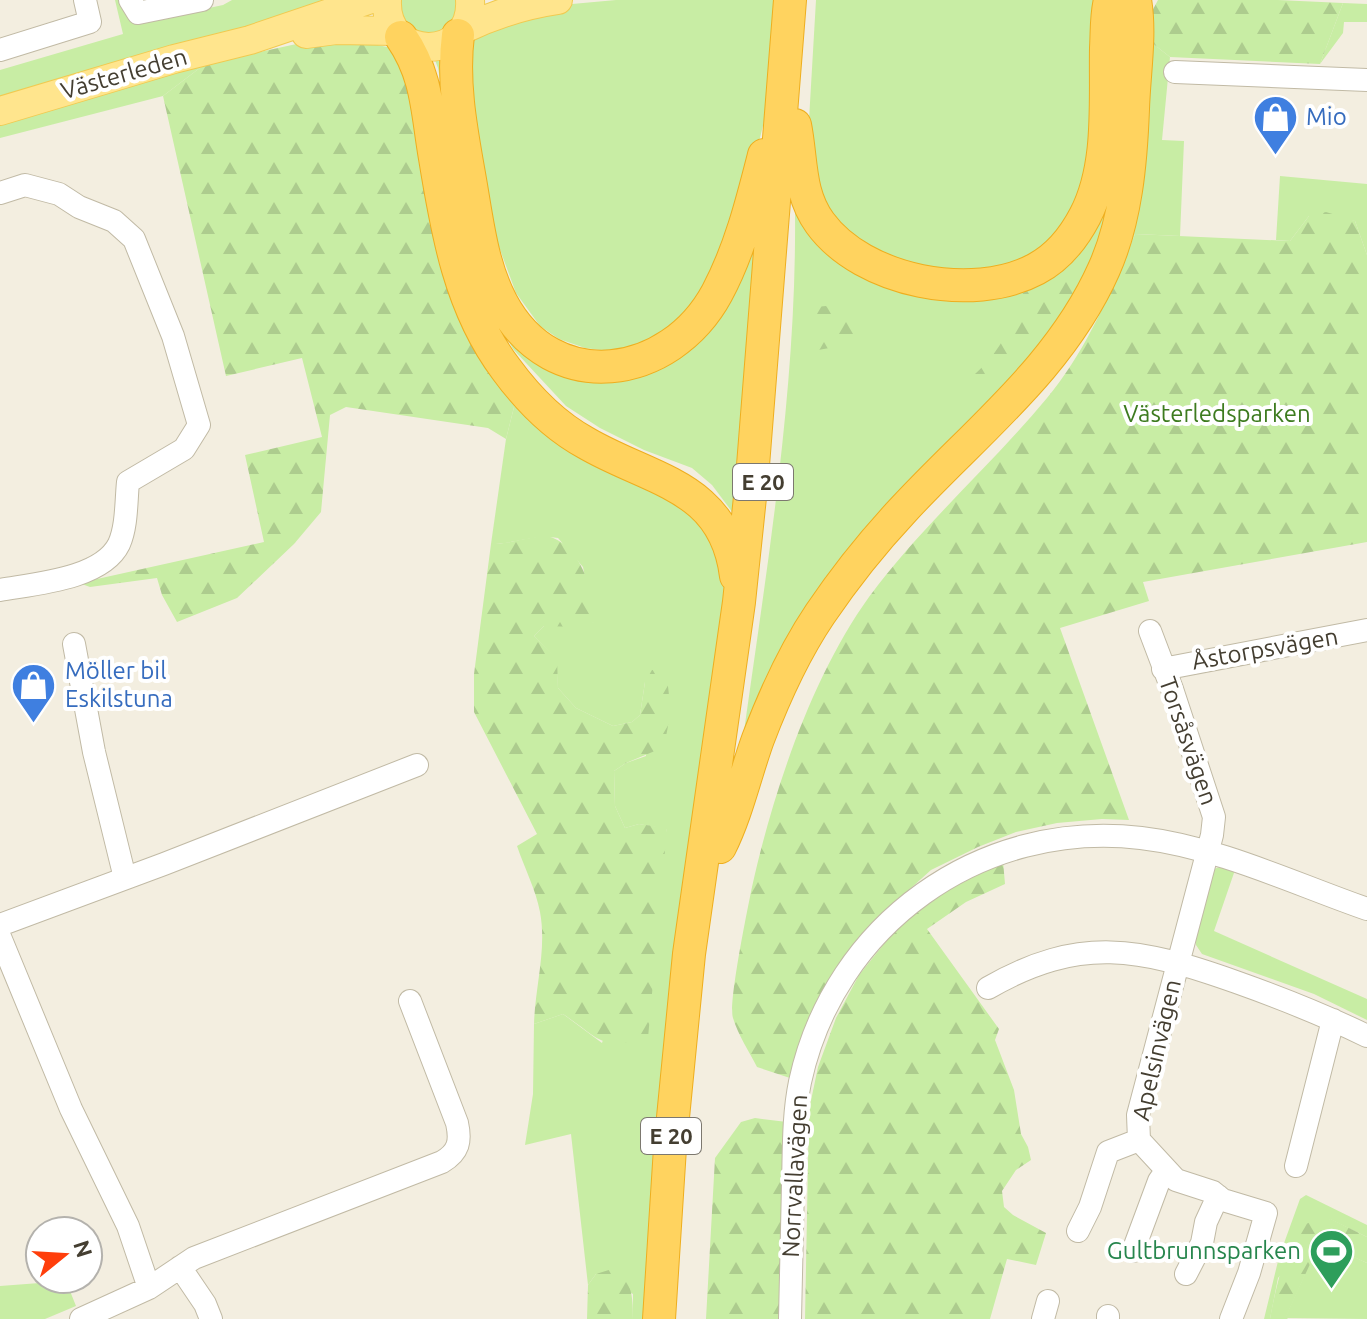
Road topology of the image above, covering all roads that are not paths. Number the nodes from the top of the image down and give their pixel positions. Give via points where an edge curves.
1 (85, 0) edge
2 (130, 0) edge
3 (202, 0) edge
4 (368, 0) edge
5 (387, 0) edge
6 (470, 0) edge
7 (558, 0) edge
8 (790, 0) edge
9 (801, 0) edge
10 (1110, 0) edge
11 (1135, 0) edge
12 (461, 32) junction
13 (398, 34) junction
14 (794, 34) junction
15 (250, 40) junction
16 (0, 50) edge
17 (1175, 72) dead end
18 (1367, 80) edge
19 (788, 109) junction
20 (0, 111) edge
21 (0, 193) edge
22 (0, 590) edge
23 (739, 602) junction
24 (1367, 630) edge
25 (1150, 631) dead end
26 (74, 644) dead end
27 (1163, 669) junction
28 (417, 765) dead end
29 (720, 847) junction
30 (1207, 852) junction
31 (125, 878) junction
32 (1367, 909) edge
33 (0, 925) edge
34 (0, 937) edge
35 (1178, 961) junction
36 (988, 988) dead end
37 (410, 1001) dead end
38 (1333, 1020) junction
39 (1367, 1036) edge
40 (1139, 1140) junction
41 (1296, 1166) dead end
42 (1166, 1171) junction
43 (1218, 1196) junction
44 (1078, 1231) dead end
45 (1133, 1251) dead end
46 (187, 1263) junction
47 (1186, 1274) dead end
48 (149, 1288) junction
49 (81, 1319) edge
50 (211, 1319) edge
51 (659, 1319) edge
52 (676, 1319) edge
53 (790, 1319) edge
54 (1231, 1319) edge

1 - 16 street via 90,22
2 - 3 street via 138,13
4 - 15 main road, Västerleden
5 - 13 main road via 387,13
6 - 12 main road
7 - 12 main road via 499,13
8 - 14 highway, E 20
9 - 14 highway, E 20
10 - 19 highway, E 20 via 1104,136 1094,196 1059,252 1018,277 974,285 941,283 875,267 843,248 808,203
11 - 29 highway, E 20 via 1127,187 1106,267 1051,357 903,509 818,617 759,738
12 - 13 main road, Västerleden via 434,47 418,46
12 - 19 highway, E 20 via 457,94 491,279 503,305 529,337 561,358 586,366 622,366 662,352 704,312 738,245 770,132
13 - 15 main road, Västerleden via 336,30
13 - 23 highway, E 20 via 424,81 450,239 481,330 531,401 555,422 585,443 679,486 705,507 730,546
14 - 19 highway, E 20
15 - 20 main road, Västerleden
17 - 18 street
19 - 23 highway, E 20
19 - 29 highway, E 20 via 763,485
21 - 22 street via 25,185 59,194 114,221 134,239 173,336 199,425 184,449 128,482 124,530 106,560 71,576
23 - 51 highway, E 20 via 689,954
24 - 27 street, Åstorpsvägen
25 - 27 street, Torsåsvägen
26 - 31 street
27 - 30 street, Torsåsvägen via 1212,804 1214,825
28 - 31 street
29 - 52 highway, E 20 via 685,1173
30 - 32 street, Norrvallavägen
30 - 35 street, Apelsinvägen
30 - 53 street, Norrvallavägen via 1114,836 1019,847 930,887 872,938 829,1000 799,1085
31 - 33 street
34 - 48 street via 71,1109 128,1226
35 - 36 street, Apelsinvägen via 1088,952 1026,969
35 - 38 street, Apelsinvägen
35 - 40 street, Apelsinvägen via 1138,1115
37 - 46 street via 457,1123 460,1139 453,1154
38 - 39 street, Apelsinvägen
38 - 41 street
40 - 42 street
40 - 44 street via 1108,1152
42 - 43 street
42 - 45 street
43 - 47 street
43 - 54 street via 1266,1213
46 - 48 street
46 - 50 street
48 - 49 street

